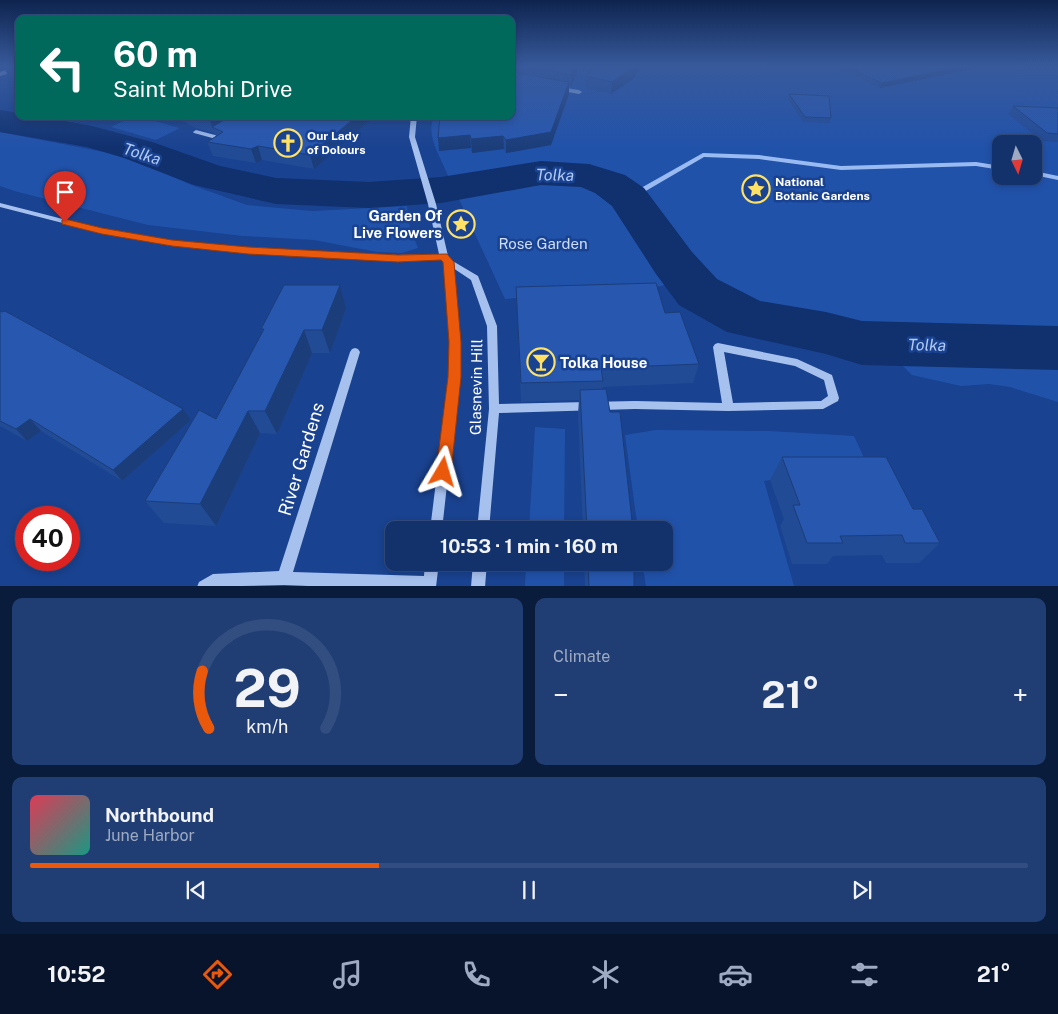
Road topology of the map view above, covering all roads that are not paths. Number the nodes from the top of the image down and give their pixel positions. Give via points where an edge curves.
1 (414, 120) edge
2 (231, 129) edge
3 (196, 132) edge
4 (0, 205) edge
5 (446, 259) junction
6 (354, 352) dead end
7 (728, 407) junction
8 (494, 409) junction
9 (437, 521) edge
10 (484, 521) edge
11 (431, 571) edge
12 (479, 571) edge
13 (284, 578) junction
14 (429, 585) edge
15 (204, 586) edge
16 (478, 586) edge

1 - 5 street, Glasnevin Hill via 412,137
2 - 3 street via 216,137
4 - 5 street via 102,231 172,243 248,250
5 - 8 street, Glasnevin Hill via 475,278 492,326
5 - 9 street, Glasnevin Hill via 455,342 454,377
6 - 13 street, River Gardens
7 - 7 street via 823,405 834,398 828,378 797,363 718,347
7 - 8 street via 636,405
8 - 10 street, Glasnevin Hill
11 - 14 street
12 - 16 street
13 - 14 street
13 - 15 street via 214,581

